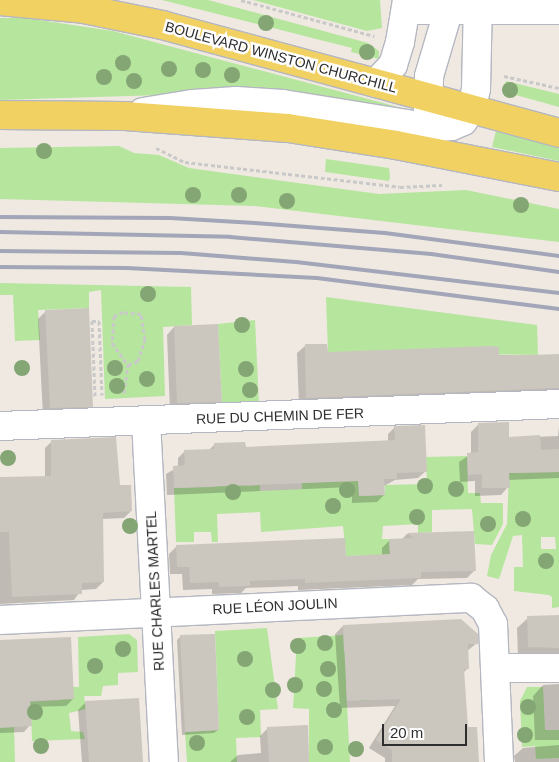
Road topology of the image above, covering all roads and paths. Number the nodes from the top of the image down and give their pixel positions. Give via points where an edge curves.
1 (242, 0) edge
2 (0, 1) edge
3 (407, 5) edge
4 (478, 6) edge
5 (559, 10) edge
6 (448, 12) junction
7 (378, 38) dead end
8 (500, 80) dead end
9 (376, 83) junction
10 (559, 88) edge
11 (428, 97) junction
12 (472, 109) junction
13 (0, 115) edge
14 (125, 116) junction
15 (437, 128) junction
16 (559, 133) edge
17 (152, 147) dead end
18 (456, 156) junction
19 (559, 176) edge
20 (450, 185) dead end
21 (128, 365) junction
22 (95, 395) dead end
23 (123, 398) dead end
24 (102, 404) dead end
25 (559, 404) edge
26 (146, 421) junction
27 (0, 426) edge
28 (156, 612) junction
29 (0, 620) edge
30 (495, 668) junction
31 (559, 668) edge
32 (164, 762) edge
33 (500, 762) edge

1 - 7 path
2 - 9 main road, BOULEVARD WINSTON CHURCHILL via 122,15
3 - 6 street
3 - 9 street via 393,65
4 - 5 street
4 - 6 street
4 - 12 street via 478,79
6 - 11 street via 431,66
8 - 10 path via 505,75
9 - 11 main road, BOULEVARD WINSTON CHURCHILL
11 - 12 main road, BOULEVARD WINSTON CHURCHILL
11 - 15 street via 428,108
12 - 15 street via 463,121
12 - 16 main road, BOULEVARD WINSTON CHURCHILL
13 - 14 main road
14 - 15 street via 193,104 236,101 283,104
14 - 18 main road via 288,128
15 - 18 street
17 - 20 path via 186,162 400,187
18 - 19 main road
21 - 21 path via 138,360 143,352 144,324 141,314 123,312 114,316 112,342
21 - 23 path
22 - 24 path via 92,321 99,321
25 - 26 street, RUE DU CHEMIN DE FER
26 - 27 street, RUE DU CHEMIN DE FER
26 - 28 street, RUE CHARLES MARTEL
28 - 29 street, RUE LÉON JOULIN
28 - 30 street, RUE LÉON JOULIN via 463,596 478,602 490,616
28 - 32 street, RUE CHARLES MARTEL
30 - 31 street
30 - 33 street, RUE LÉON JOULIN

